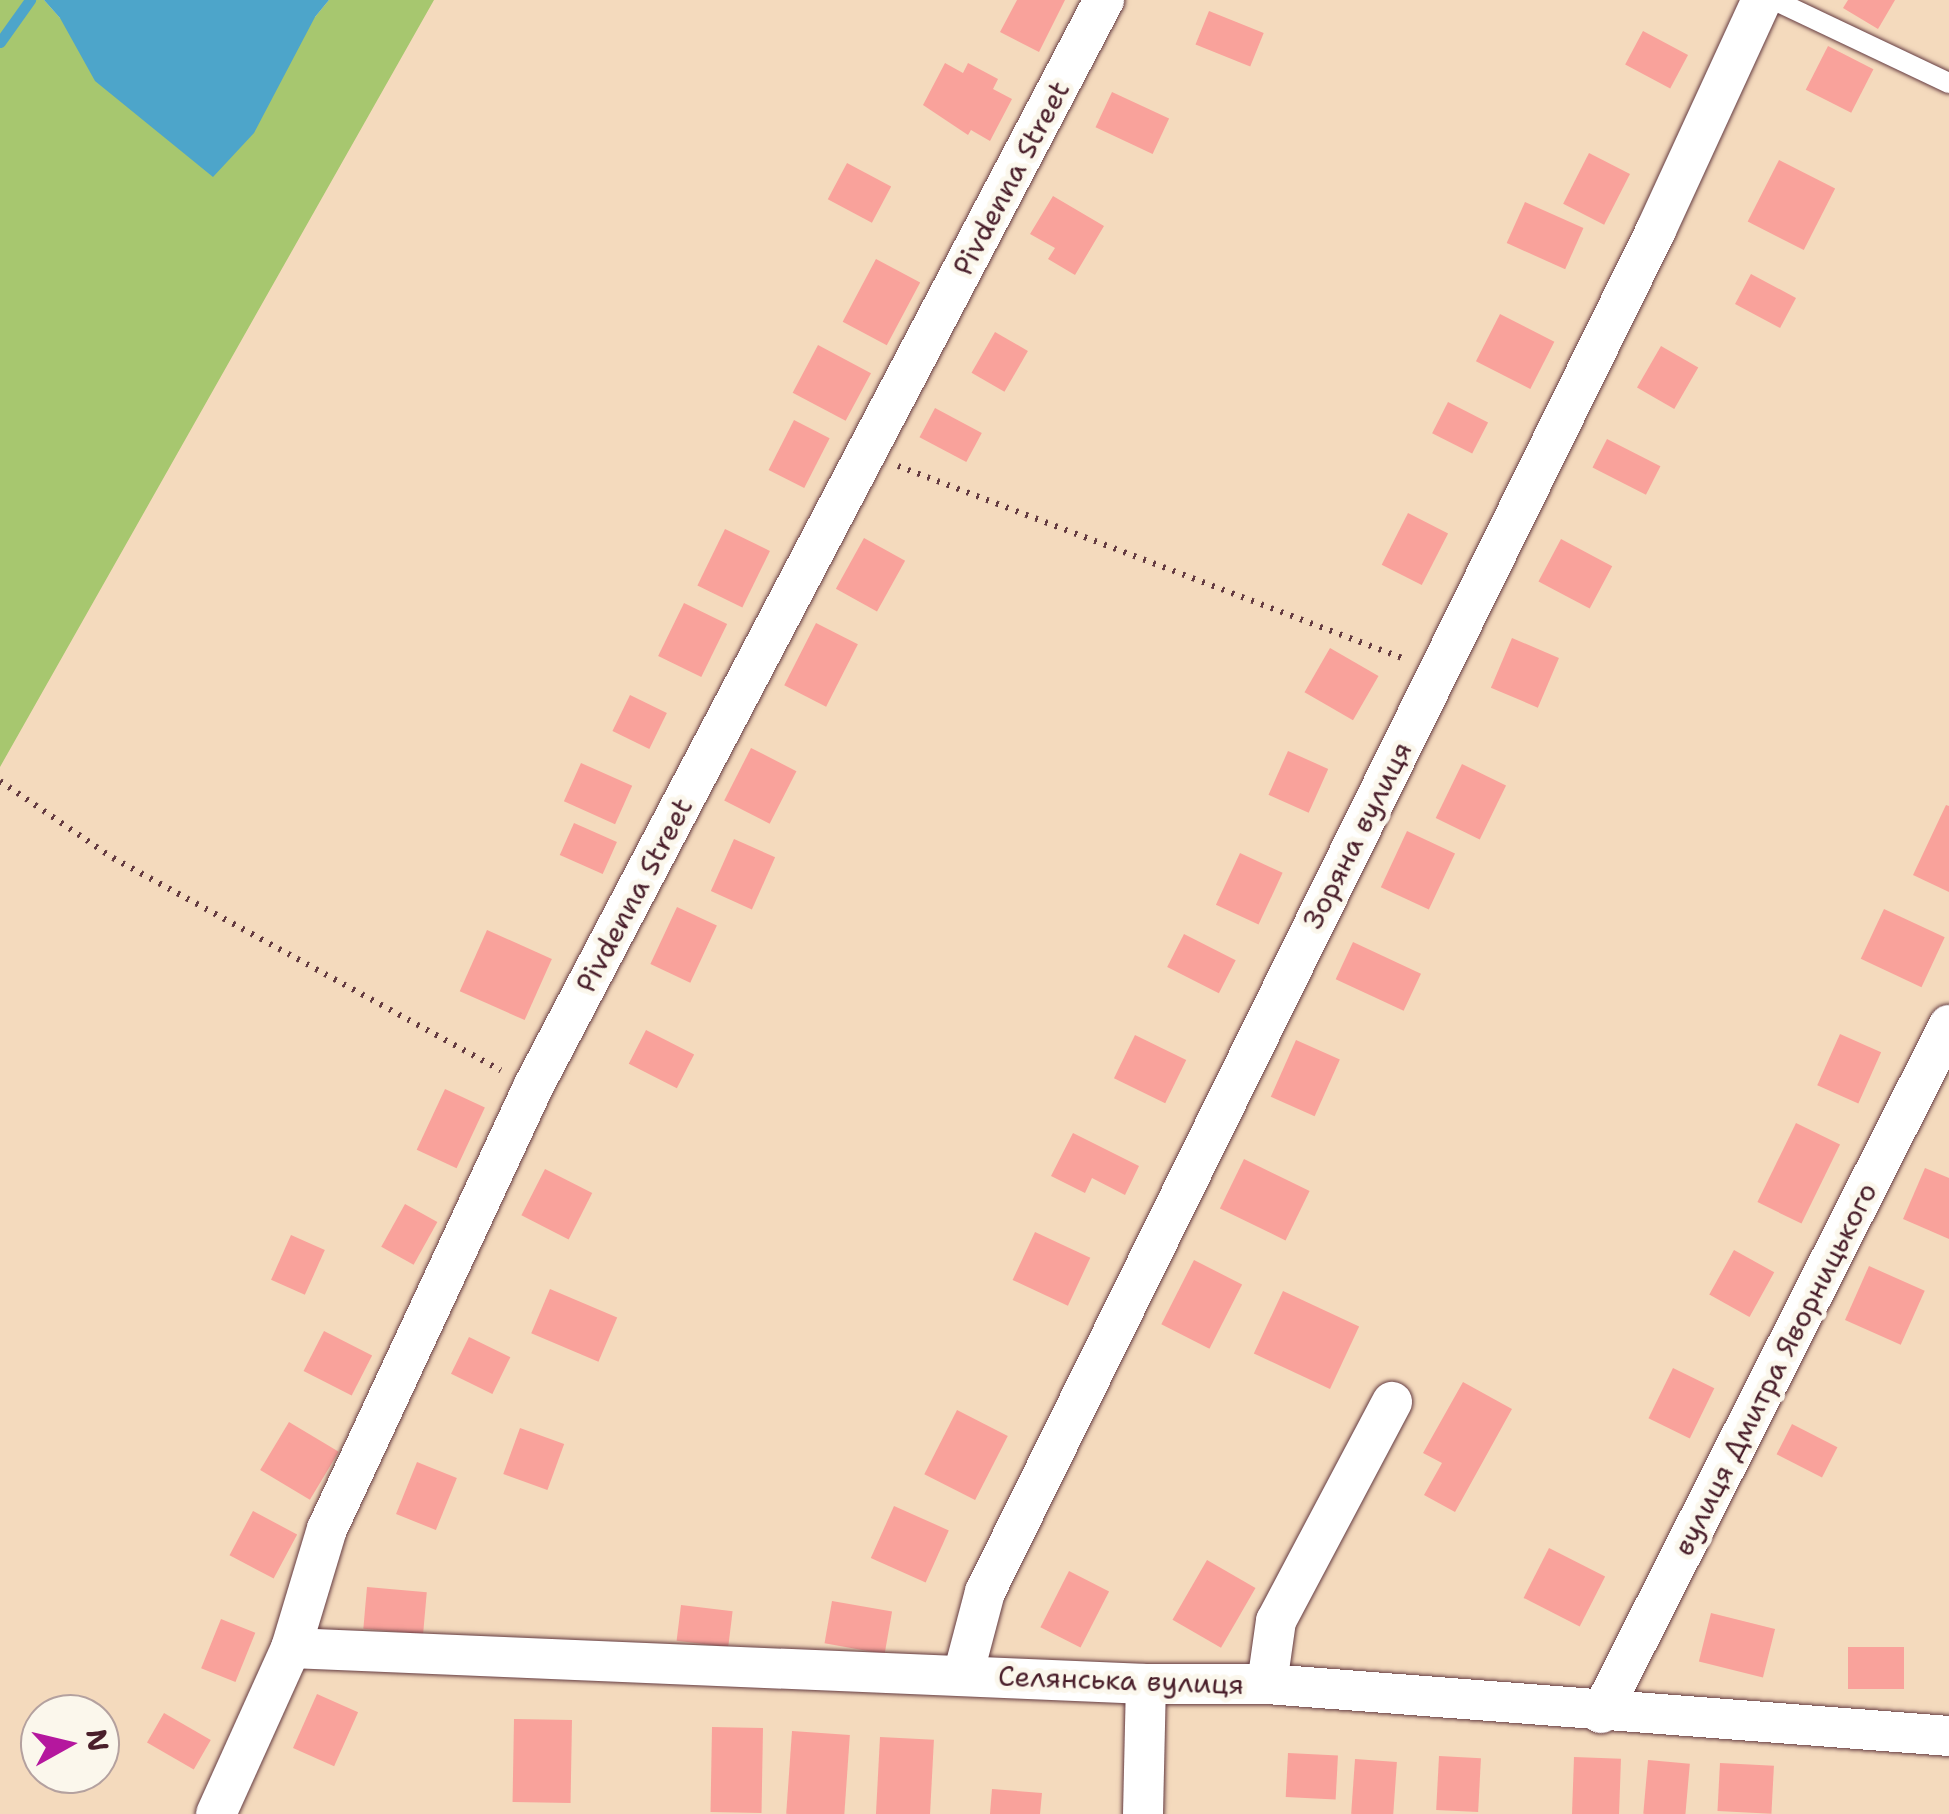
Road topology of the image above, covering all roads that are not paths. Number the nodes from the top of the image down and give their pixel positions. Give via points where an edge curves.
1 (1104, 0) edge
2 (1762, 0) edge
3 (1774, 0) edge
4 (1949, 83) edge
5 (1949, 1025) edge
6 (1392, 1402) dead end
7 (292, 1648) junction
8 (963, 1674) junction
9 (1146, 1684) junction
10 (1267, 1684) junction
11 (1601, 1713) junction
12 (1949, 1736) edge
13 (216, 1814) edge
14 (1143, 1814) edge

1 - 7 street, Pivdenna Street via 534,1087 326,1530
2 - 8 street, Зоряна вулиця via 1656,230 985,1592
3 - 4 lane
5 - 11 street, вулиця Дмитра Яворницького
6 - 10 street via 1276,1621
7 - 8 street, Селянська вулиця
7 - 13 street, Pivdenna Street
8 - 9 street, Селянська вулиця
9 - 10 street, Селянська вулиця
9 - 14 street
10 - 11 street, Селянська вулиця
11 - 12 street, Селянська вулиця

